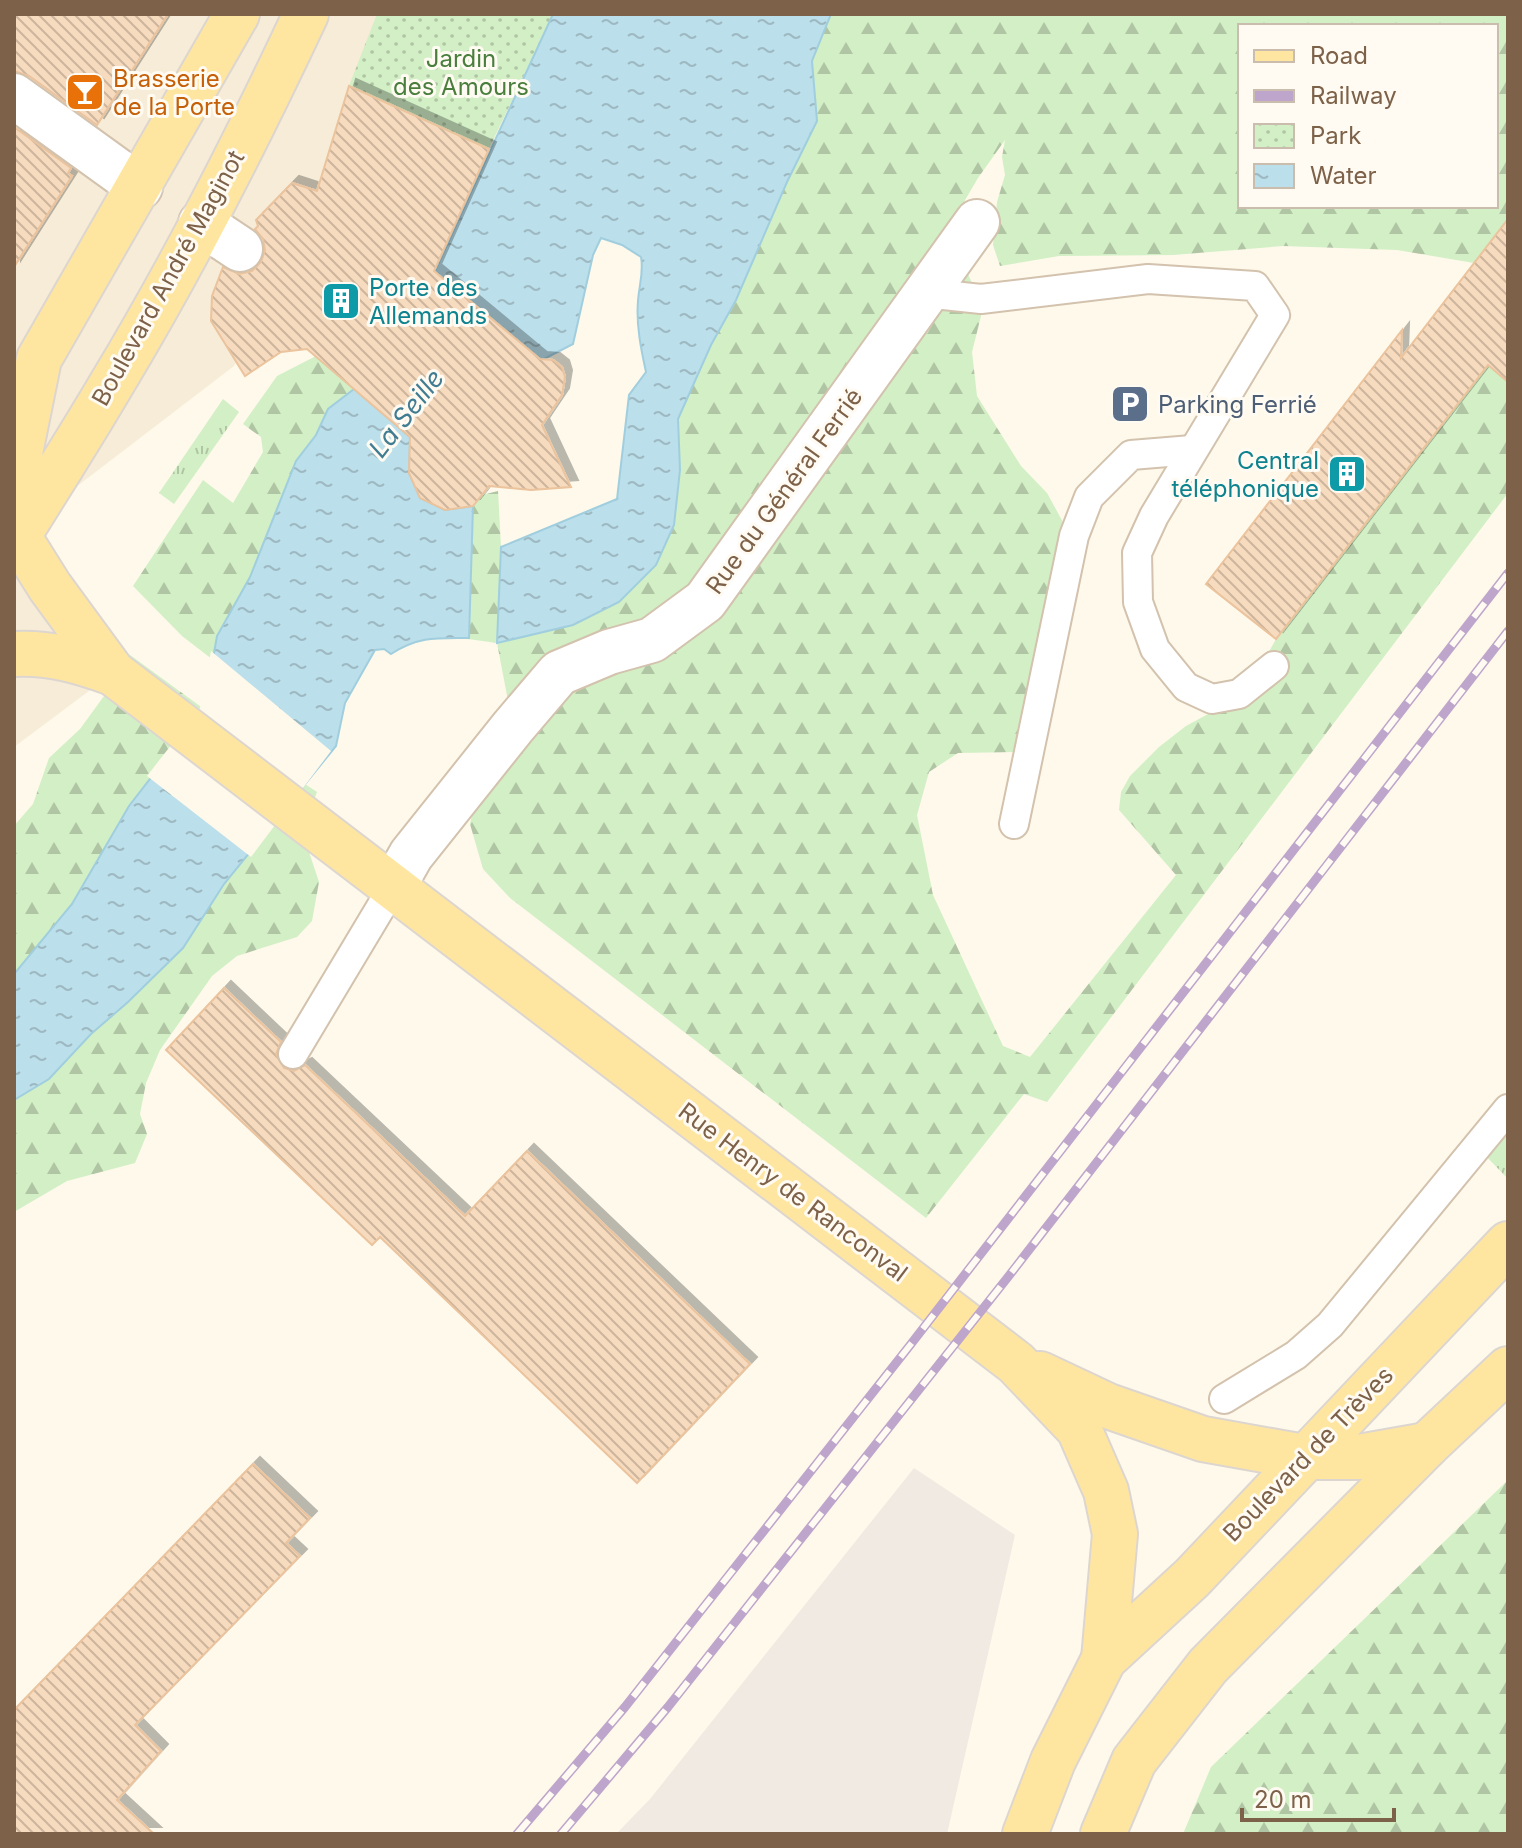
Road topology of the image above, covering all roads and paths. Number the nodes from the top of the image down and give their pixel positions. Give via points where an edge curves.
1 (237, 14) edge
2 (306, 14) edge
3 (14, 96) edge
4 (140, 187) junction
5 (977, 222) dead end
6 (201, 223) junction
7 (240, 249) dead end
8 (925, 293) junction
9 (27, 369) edge
10 (1192, 450) junction
11 (16, 537) edge
12 (14, 654) edge
13 (1274, 666) dead end
14 (113, 673) junction
15 (1014, 824) dead end
16 (393, 887) junction
17 (293, 1054) dead end
18 (1508, 1109) edge
19 (1508, 1244) edge
20 (1016, 1363) junction
21 (1508, 1369) edge
22 (1224, 1399) dead end
23 (1427, 1445) junction
24 (1304, 1457) junction
25 (1104, 1659) junction
26 (1025, 1834) edge
27 (1103, 1834) edge

1 - 4 main road
2 - 6 main road, Boulevard André Maginot
3 - 4 street
4 - 9 main road
5 - 8 street, Rue du Général Ferrié
6 - 7 street
6 - 11 main road, Boulevard André Maginot via 112,384
8 - 10 lane via 981,299 1148,279 1255,286 1275,315
8 - 16 street, Rue du Général Ferrié via 705,601 652,640 559,673 411,855
9 - 11 main road
10 - 13 lane via 1137,553 1138,602 1155,649 1186,687 1212,699 1239,694
10 - 15 lane via 1131,455 1089,497 1074,536
11 - 14 main road
12 - 14 main road via 77,660
14 - 16 main road, Rue Henry de Ranconval
16 - 17 lane
16 - 20 main road, Rue Henry de Ranconval
18 - 22 lane via 1330,1325 1296,1355
19 - 24 main road, Boulevard de Trèves
20 - 24 main road via 1168,1428
20 - 25 main road, Rue Henry de Ranconval via 1079,1429 1106,1491 1115,1534
21 - 23 main road
23 - 24 main road via 1359,1457
23 - 27 main road via 1199,1676 1134,1761
24 - 25 main road, Boulevard de Trèves via 1192,1578
25 - 26 main road via 1053,1761

